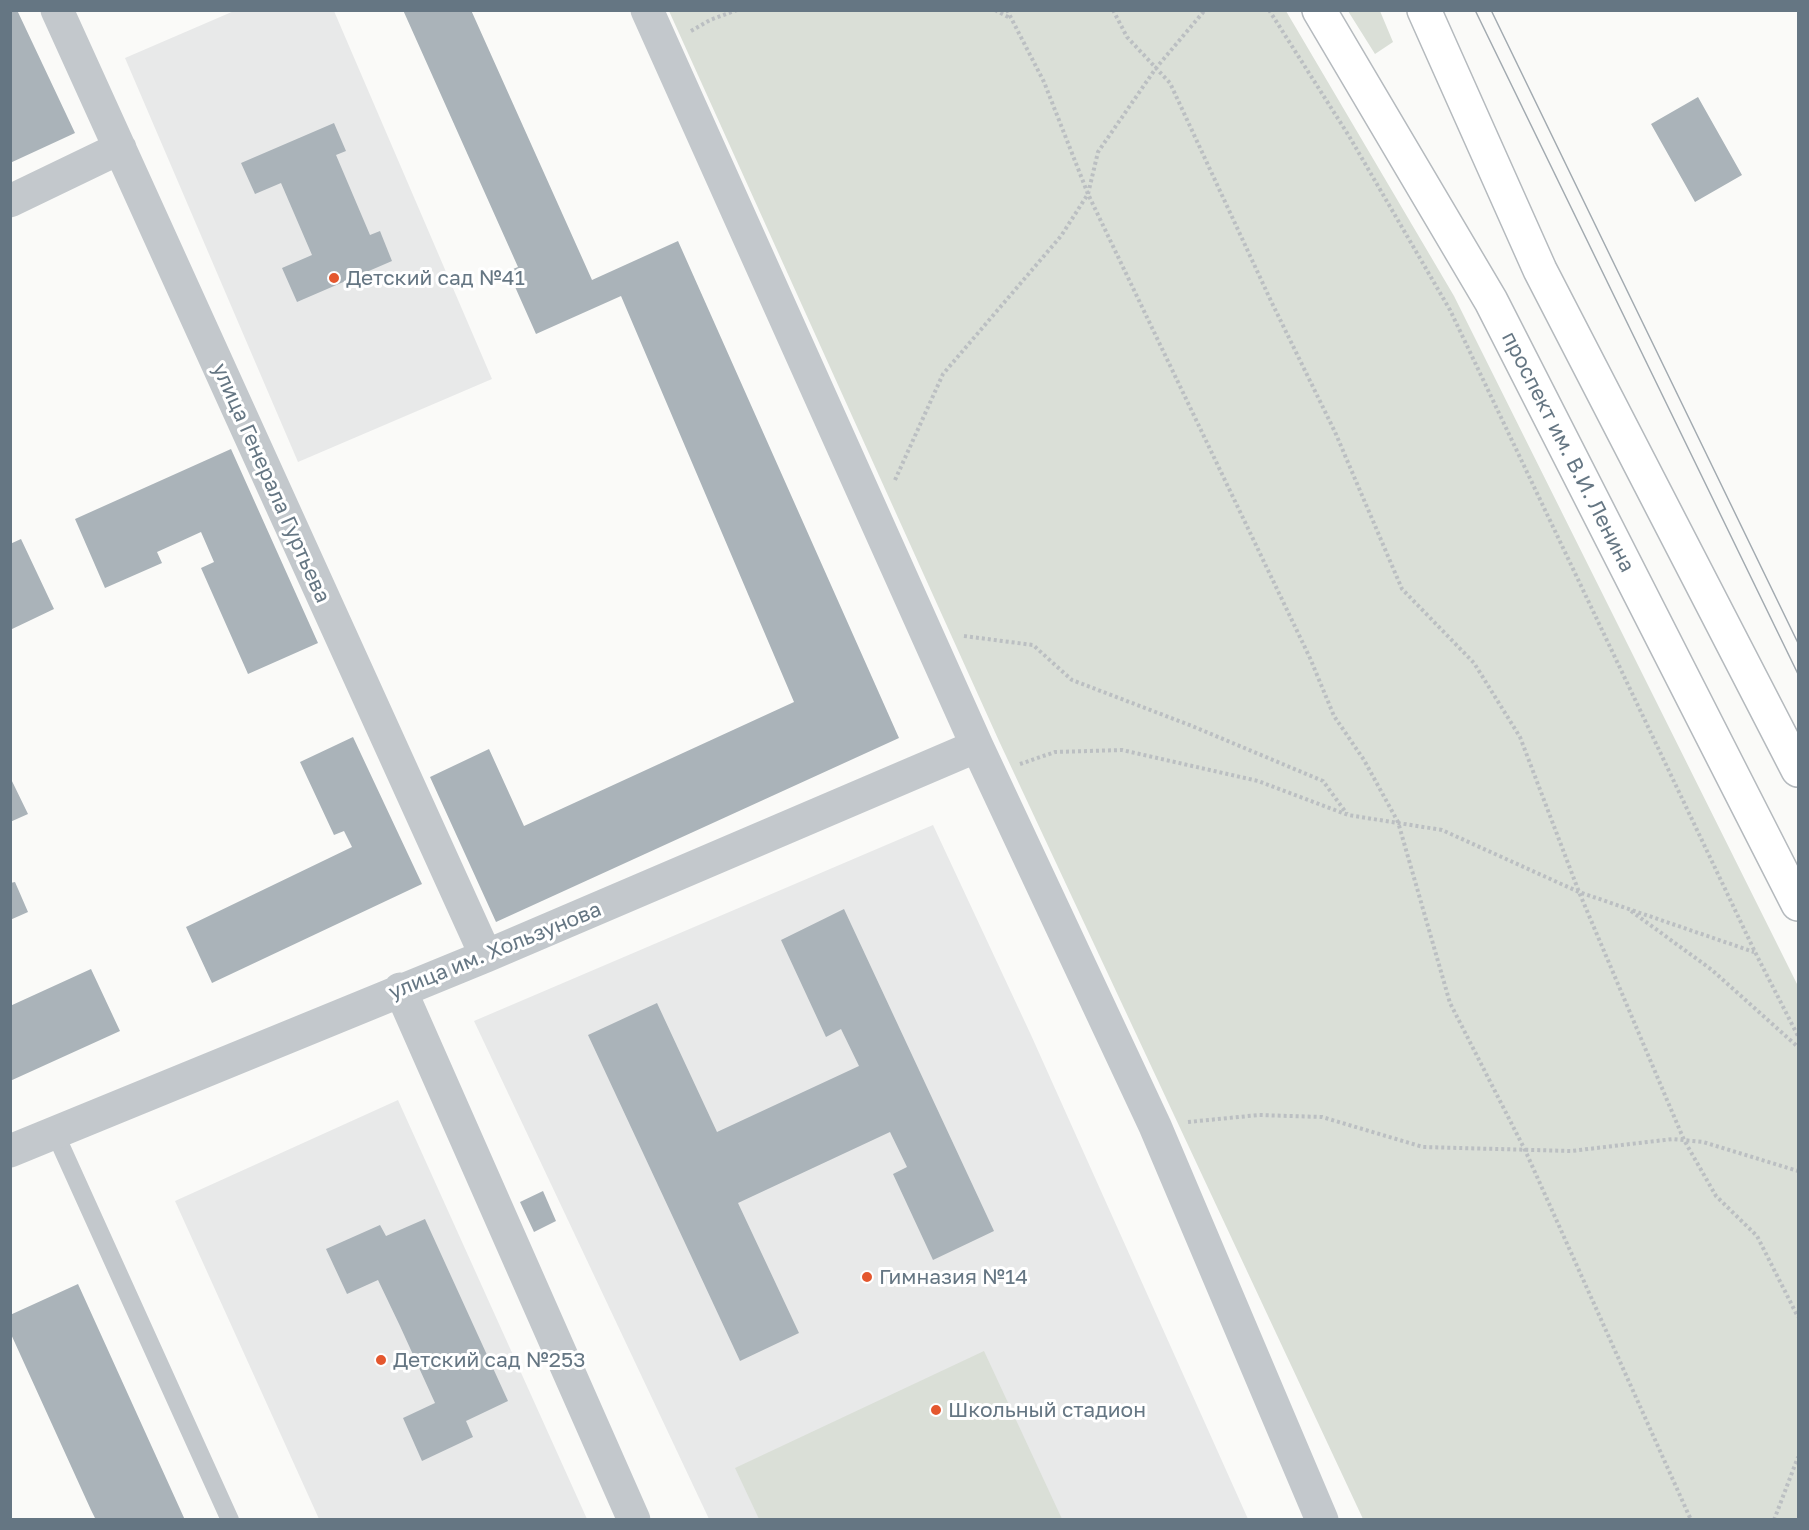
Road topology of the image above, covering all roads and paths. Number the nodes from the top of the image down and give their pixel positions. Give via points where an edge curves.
1 (57, 10) edge
2 (647, 10) edge
3 (737, 10) edge
4 (995, 10) edge
5 (1007, 10) edge
6 (1113, 10) edge
7 (1205, 10) edge
8 (1269, 10) edge
9 (1319, 10) edge
10 (1424, 10) edge
11 (1011, 18) junction
12 (682, 36) dead end
13 (1156, 68) junction
14 (120, 148) junction
15 (1088, 194) junction
16 (10, 201) edge
17 (892, 487) dead end
18 (963, 636) dead end
19 (977, 746) junction
20 (1014, 766) dead end
21 (1798, 770) edge
22 (1348, 815) junction
23 (1398, 822) junction
24 (1579, 892) junction
25 (1798, 904) edge
26 (1628, 909) junction
27 (1755, 952) junction
28 (486, 956) junction
29 (400, 989) junction
30 (1798, 1036) edge
31 (1798, 1047) edge
32 (1181, 1123) dead end
33 (55, 1133) junction
34 (1684, 1140) junction
35 (1525, 1150) junction
36 (10, 1151) edge
37 (1798, 1171) edge
38 (1798, 1317) edge
39 (1798, 1457) edge
40 (230, 1520) edge
41 (634, 1520) edge
42 (1322, 1520) edge
43 (1691, 1520) edge
44 (1774, 1520) edge

1 - 14 street, улица Генерала Гуртьева
2 - 19 street
3 - 12 path
4 - 11 path
5 - 11 path
6 - 13 path via 1127,37
7 - 13 path
8 - 27 path via 1349,136 1450,310
9 - 25 main road, проспект им. В.И. Ленина via 1491,301
10 - 21 main road via 1540,270
11 - 15 path via 1044,82
13 - 15 path via 1098,152
13 - 24 path via 1170,83 1335,432 1402,589 1474,663 1520,737
14 - 16 street
14 - 28 street, улица Генерала Гуртьева
15 - 17 path via 1061,236 943,374
15 - 23 path via 1310,658 1334,716
18 - 22 path via 1033,645 1072,680 1323,781
19 - 28 street, улица им. Хользунова
19 - 42 street via 1155,1126
20 - 22 path via 1055,752 1122,750 1258,781
22 - 23 path
23 - 24 path via 1442,830
23 - 35 path via 1450,1003
24 - 26 path
24 - 34 path
26 - 27 path
26 - 31 path via 1712,970
27 - 30 path
28 - 29 street, улица им. Хользунова
29 - 33 street, улица им. Хользунова
29 - 41 street
32 - 35 path via 1259,1115 1323,1117 1424,1147
33 - 36 street, улица им. Хользунова
33 - 40 lane
34 - 35 path via 1571,1151
34 - 37 path via 1703,1142
34 - 38 path via 1716,1196 1758,1236
35 - 43 path
39 - 44 path

